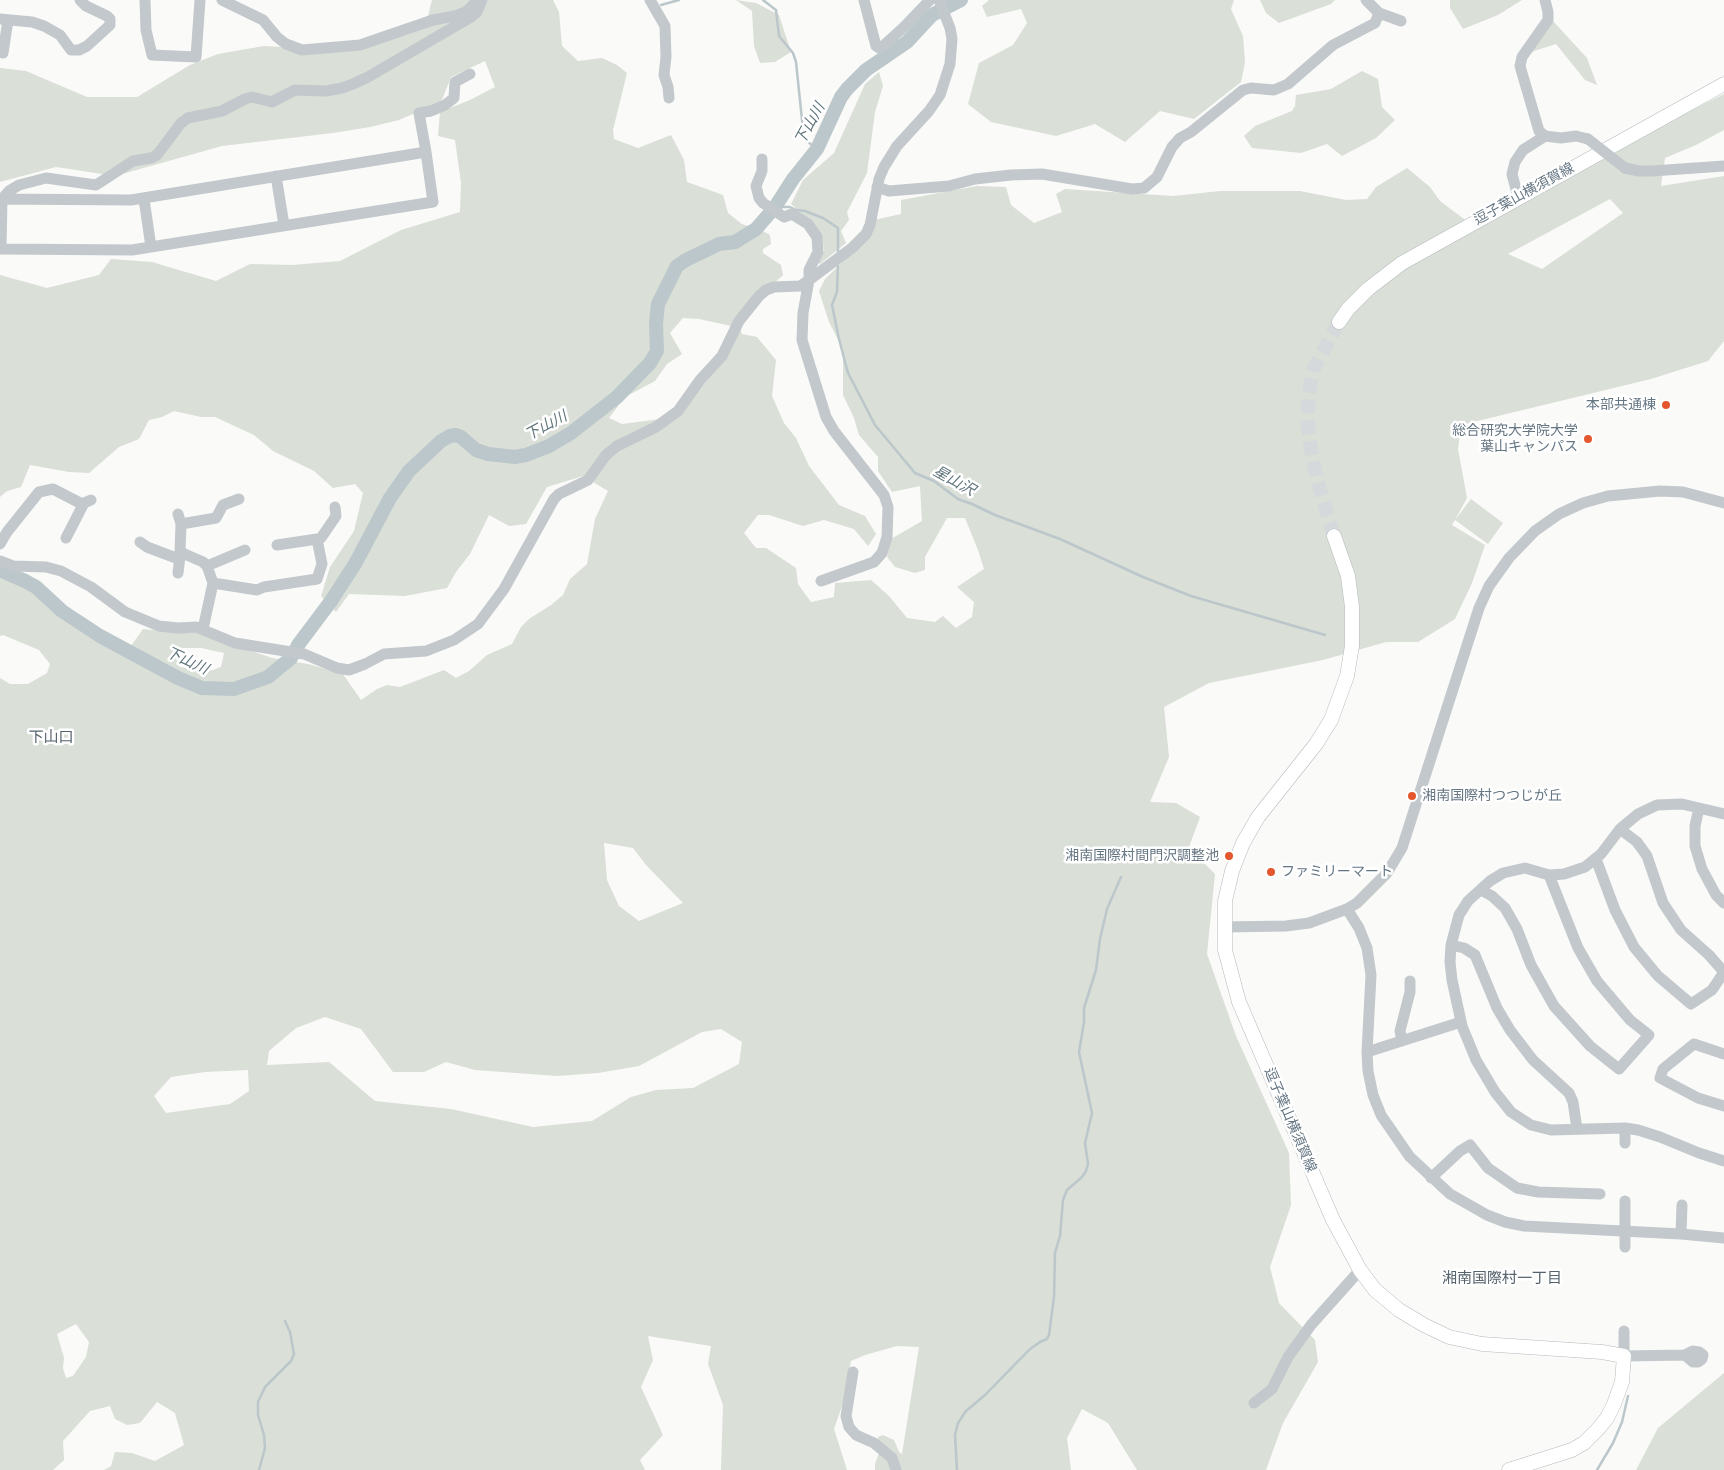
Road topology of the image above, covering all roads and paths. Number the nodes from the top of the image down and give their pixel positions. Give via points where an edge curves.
1 (80, 0) edge
2 (145, 0) edge
3 (200, 0) edge
4 (222, 0) edge
5 (478, 0) edge
6 (482, 0) edge
7 (650, 0) edge
8 (864, 0) edge
9 (930, 0) edge
10 (939, 0) edge
11 (1366, 0) edge
12 (1546, 0) edge
13 (1379, 13) junction
14 (4, 19) edge
15 (1401, 21) dead end
16 (3, 53) dead end
17 (470, 74) dead end
18 (1724, 84) edge
19 (669, 98) dead end
20 (1545, 136) junction
21 (426, 152) junction
22 (762, 159) dead end
23 (1724, 166) edge
24 (276, 176) junction
25 (877, 187) junction
26 (1518, 197) junction
27 (1, 199) edge
28 (144, 199) junction
29 (284, 225) junction
30 (151, 247) junction
31 (0, 249) edge
32 (812, 278) junction
33 (1339, 322) tunnel mouth
34 (239, 499) dead end
35 (1724, 503) edge
36 (335, 507) dead end
37 (1334, 536) tunnel mouth
38 (66, 538) dead end
39 (317, 539) junction
40 (140, 542) dead end
41 (0, 544) edge
42 (277, 545) dead end
43 (244, 550) dead end
44 (182, 555) junction
45 (0, 561) edge
46 (207, 566) junction
47 (178, 574) dead end
48 (821, 581) dead end
49 (213, 583) junction
50 (203, 629) junction
51 (1699, 808) junction
52 (1724, 814) edge
53 (1620, 830) junction
54 (1596, 859) junction
55 (1549, 875) junction
56 (1480, 890) junction
57 (1724, 903) edge
58 (1347, 909) junction
59 (1224, 927) junction
60 (1451, 945) junction
61 (1410, 981) dead end
62 (1461, 1022) junction
63 (1402, 1041) junction
64 (1367, 1052) junction
65 (1724, 1054) edge
66 (1724, 1106) edge
67 (1626, 1128) junction
68 (1577, 1129) junction
69 (1625, 1143) dead end
70 (1724, 1161) edge
71 (1431, 1178) junction
72 (1600, 1194) dead end
73 (1625, 1200) dead end
74 (1682, 1205) dead end
75 (1625, 1232) junction
76 (1681, 1234) junction
77 (1724, 1238) edge
78 (1625, 1247) dead end
79 (1360, 1270) junction
80 (1624, 1331) dead end
81 (1685, 1355) dead end
82 (1624, 1356) junction
83 (853, 1372) dead end
84 (1254, 1403) dead end
85 (896, 1470) edge
86 (1509, 1470) edge

1 - 14 street via 107,16 110,25 79,50 71,50 60,35 44,26
2 - 3 street via 146,30 152,55 196,57
4 - 5 street via 263,20 286,44 302,50 360,45 466,12
6 - 27 street via 478,12 471,17 353,84 326,90 295,90 272,102 245,99 222,111 188,118 157,155 133,161 96,185 56,178 39,180 19,185
7 - 19 street via 665,26 664,75
8 - 9 street via 879,48
10 - 25 street via 950,28 952,49 940,95 897,146
11 - 13 street
12 - 20 street via 1548,20 1522,57 1520,66 1539,131
13 - 15 street
13 - 25 street via 1375,23 1333,45 1288,84 1274,90 1243,90 1180,138 1172,147 1158,177 1144,188 1132,189 1042,174 889,191
14 - 16 street
17 - 21 street via 455,82 454,98 445,105 419,113
18 - 26 main road, 逗子葉山横須賀線
20 - 23 street, bridge via 1588,139 1625,168 1646,171
20 - 26 street via 1523,150 1515,162 1512,174
21 - 24 street
21 - 29 street via 433,202
22 - 32 street via 762,171 756,186 763,203 784,217 792,214 808,224 817,236 818,252 809,270
24 - 28 street
24 - 29 street
25 - 32 street via 866,234
26 - 33 main road, 逗子葉山横須賀線 via 1402,263 1368,289
27 - 28 street
27 - 31 street
28 - 30 street
29 - 30 street
30 - 31 street via 132,250
32 - 48 street via 803,313 802,340 826,417 884,496 888,508 882,553 874,562
32 - 50 street via 800,286 766,290 739,322 722,356 678,411 656,427 617,446 606,455 588,480 554,499 504,589 478,624 466,634 426,651 384,654 349,670 304,654 235,643
34 - 44 street via 223,505 216,518 180,519 179,548
35 - 58 street via 1683,492 1608,496 1559,514 1535,530 1509,558 1489,586 1479,608 1402,848 1387,873
36 - 39 street via 336,516
37 - 59 main road, 逗子葉山横須賀線 via 1348,576 1352,607 1352,646 1347,676 1331,720 1258,817 1243,843 1225,901
38 - 41 street via 88,501 80,503 53,489 39,492
39 - 42 street
39 - 49 street via 322,564 317,579 257,590
40 - 44 street via 176,558
43 - 46 street
44 - 46 street
44 - 47 street
45 - 50 street via 13,566 61,571 91,587 125,612 159,626
46 - 49 street
49 - 50 street
51 - 52 street
51 - 53 street via 1682,804 1656,805 1638,814
51 - 57 street via 1695,826 1702,869 1716,896
53 - 54 street
53 - 54 street via 1637,842 1646,856 1664,903 1682,930 1724,972 1712,990 1691,1004 1658,976 1634,947 1615,910
54 - 55 street via 1574,871
55 - 56 street via 1525,868 1515,870 1503,873
55 - 56 street via 1578,948 1597,982 1630,1020 1649,1035 1619,1069 1590,1046 1554,1006 1505,908
56 - 60 street via 1459,915
58 - 59 street via 1309,923
58 - 64 street via 1367,948 1371,975
59 - 79 main road, 逗子葉山横須賀線 via 1224,950 1239,1002 1333,1220
60 - 62 street via 1452,980
60 - 68 street via 1475,955 1510,1030 1533,1060 1569,1093
61 - 63 street via 1400,1031
62 - 63 street
62 - 68 street via 1476,1060 1511,1112 1539,1128
63 - 64 street
64 - 71 street via 1373,1095 1381,1115 1410,1157
65 - 66 street via 1694,1044 1663,1069 1660,1078 1698,1098
67 - 68 street
67 - 69 street
67 - 70 street via 1646,1132
71 - 72 street via 1470,1145 1488,1168 1517,1188
71 - 75 street via 1466,1204 1505,1222
73 - 75 street
74 - 76 street
75 - 76 street
75 - 78 street
76 - 77 street
79 - 82 main road, 逗子葉山横須賀線 via 1376,1290 1399,1310 1449,1337 1482,1344
79 - 84 street via 1311,1325 1288,1357 1272,1388
80 - 82 street
81 - 82 street
82 - 86 main road via 1622,1382 1614,1404 1607,1418 1584,1443 1572,1450
83 - 85 street via 846,1416 849,1427 892,1458

